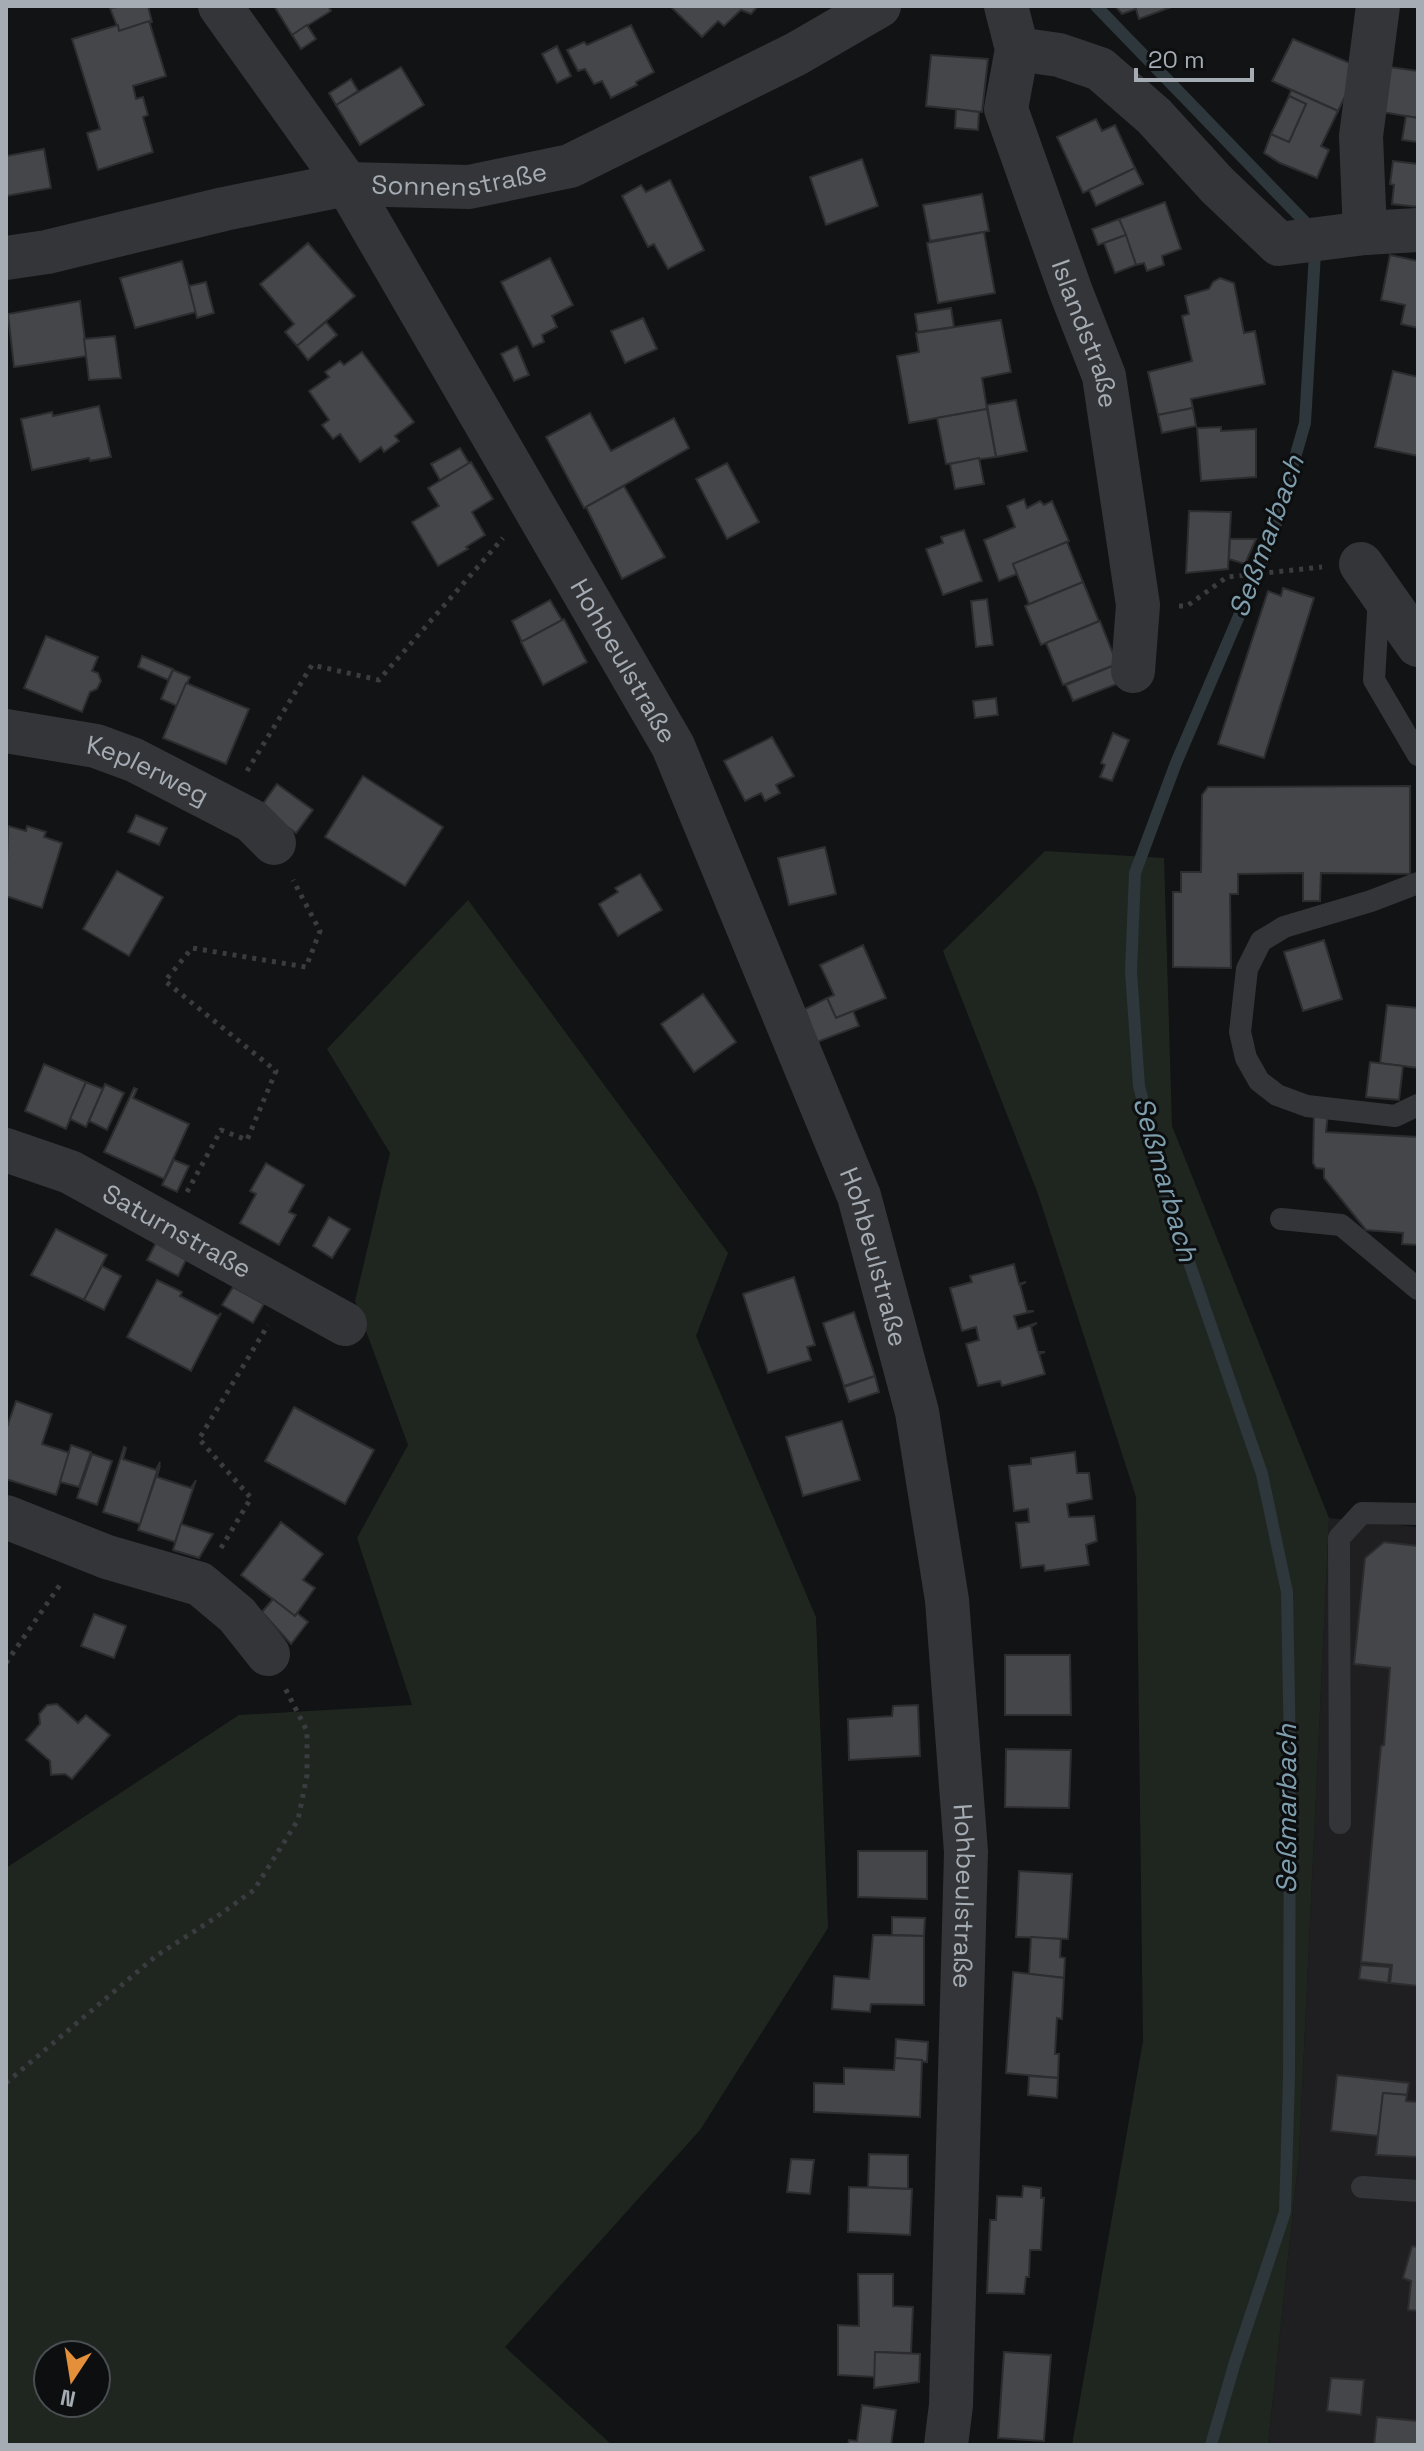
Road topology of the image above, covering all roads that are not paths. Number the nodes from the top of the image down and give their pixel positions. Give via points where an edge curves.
1 (220, 6) edge
2 (879, 6) edge
3 (1006, 6) edge
4 (1378, 6) edge
5 (1017, 49) junction
6 (347, 184) junction
7 (1418, 230) edge
8 (1356, 234) junction
9 (6, 258) edge
10 (1370, 578) joint
11 (1418, 645) edge
12 (1133, 671) dead end
13 (6, 731) edge
14 (1418, 755) edge
15 (274, 843) road end
16 (1418, 883) edge
17 (1418, 1105) edge
18 (6, 1150) edge
19 (1281, 1219) dead end
20 (1418, 1289) edge
21 (345, 1324) dead end
22 (1418, 1514) edge
23 (6, 1517) edge
24 (268, 1654) road end
25 (1340, 1823) dead end
26 (1362, 2187) dead end
27 (1418, 2191) edge
28 (946, 2445) edge

1 - 6 street, Hohbeulstraße
2 - 6 street, Sonnenstraße via 796,54 570,166 469,187
3 - 5 street, Islandstraße
4 - 8 street via 1361,136
5 - 8 street via 1059,55 1100,69 1154,116 1279,244
5 - 12 street, Islandstraße via 1006,109 1104,376 1138,605
6 - 9 street, Sonnenstraße
6 - 28 street, Hohbeulstraße via 673,746 859,1196 917,1412 947,1600 966,1852
7 - 8 street
10 - 11 street
10 - 14 lane via 1374,680
13 - 15 street, Keplerweg via 96,746 134,760 252,821
16 - 17 lane via 1284,927 1261,941 1247,969 1240,1032 1259,1081 1277,1095 1307,1106 1395,1116
18 - 21 street, Saturnstraße via 70,1172
19 - 20 lane via 1341,1225
22 - 25 lane via 1362,1513 1339,1538
23 - 24 street via 200,1584 237,1615
26 - 27 lane

